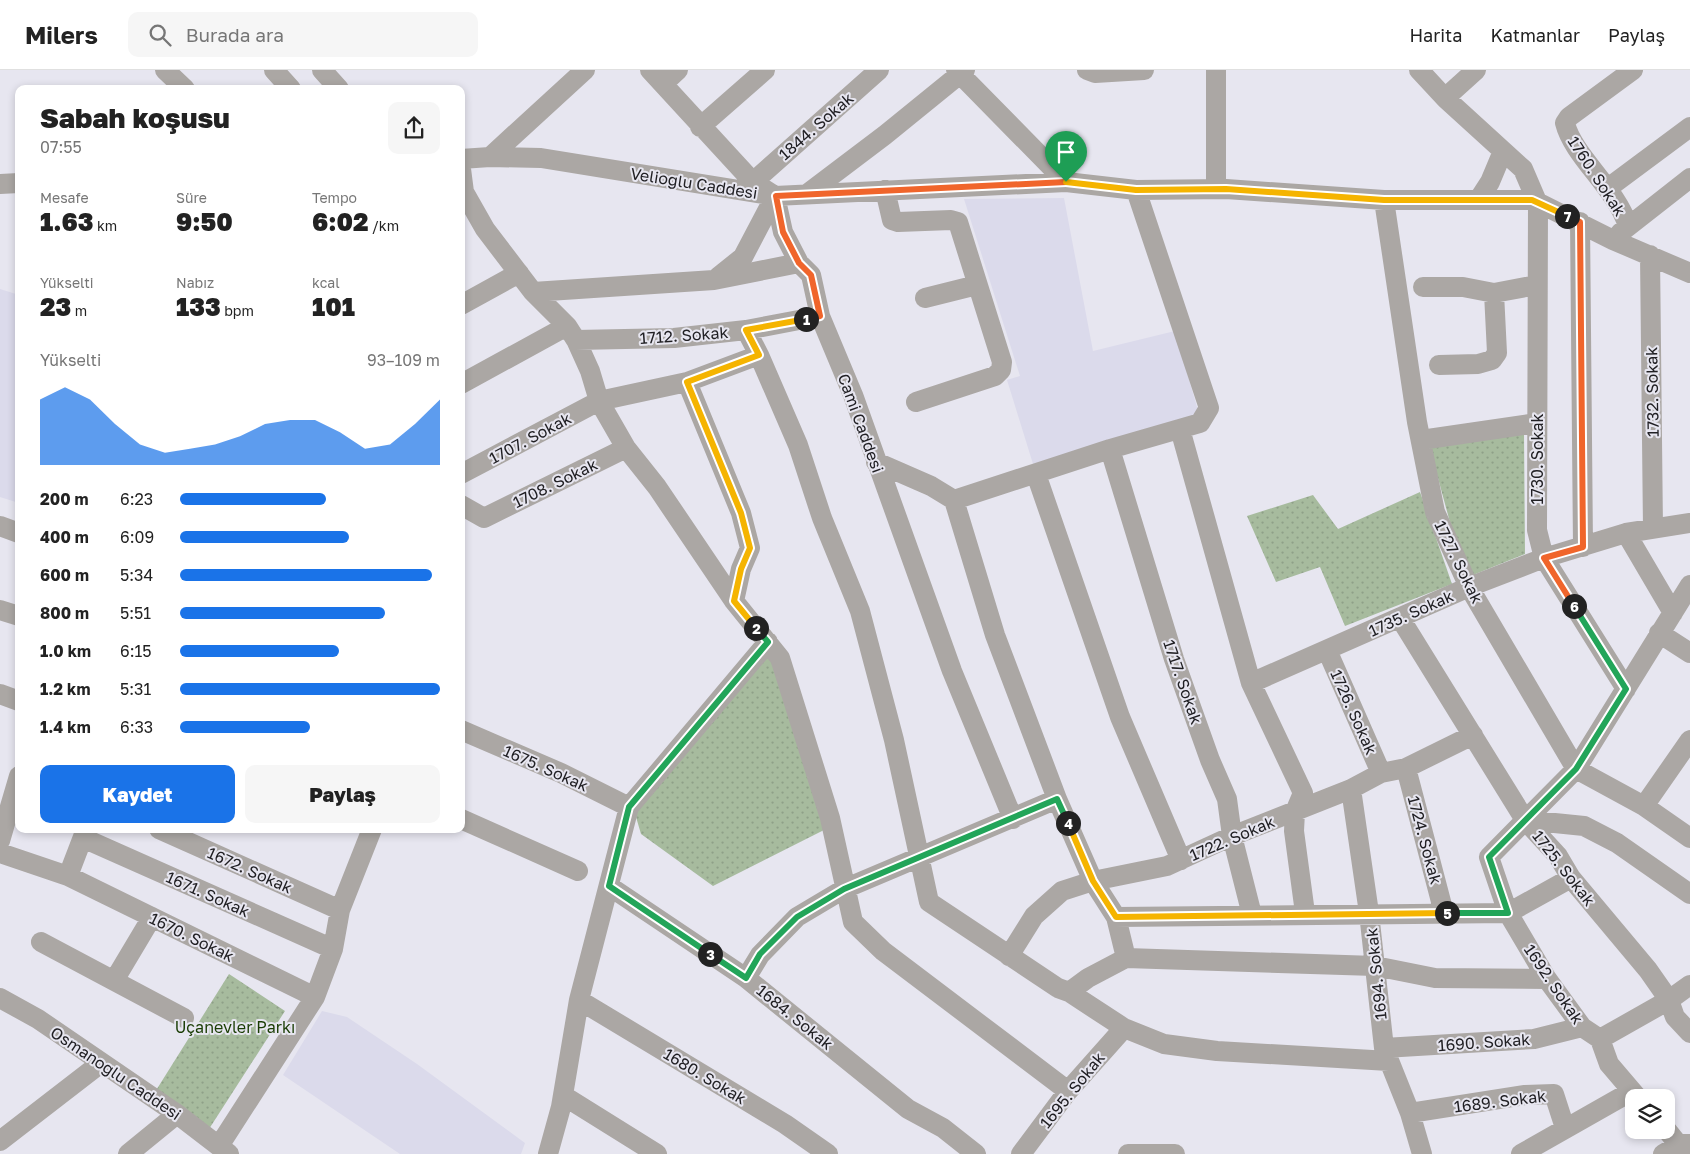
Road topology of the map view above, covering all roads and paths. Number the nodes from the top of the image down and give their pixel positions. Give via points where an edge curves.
1 (165, 70) edge
2 (274, 70) edge
3 (322, 70) edge
4 (585, 70) edge
5 (678, 70) edge
6 (765, 70) edge
7 (879, 70) edge
8 (1087, 70) edge
9 (1144, 70) edge
10 (1216, 70) edge
11 (1419, 70) edge
12 (1476, 70) edge
13 (1633, 70) edge
14 (960, 72) edge
15 (656, 77) edge
16 (181, 85) edge
17 (287, 85) edge
18 (335, 85) edge
19 (1444, 98) junction
20 (700, 127) junction
21 (1690, 127) edge
22 (1503, 151) junction
23 (490, 157) junction
24 (465, 160) edge
25 (15, 169) edge
26 (0, 170) edge
27 (1690, 178) edge
28 (753, 182) junction
29 (1066, 182) junction
30 (15, 183) edge
31 (0, 184) edge
32 (1608, 188) junction
33 (1216, 189) junction
34 (885, 190) junction
35 (1136, 190) junction
36 (807, 194) junction
37 (776, 196) junction
38 (465, 197) edge
39 (1479, 199) junction
40 (1384, 200) junction
41 (1538, 204) junction
42 (470, 221) edge
43 (1580, 222) junction
44 (1628, 226) junction
45 (1614, 240) junction
46 (1650, 255) junction
47 (799, 263) junction
48 (1690, 272) edge
49 (519, 273) junction
50 (714, 280) junction
51 (977, 285) junction
52 (1536, 285) junction
53 (1423, 287) dead end
54 (533, 292) junction
55 (1494, 293) junction
56 (925, 298) dead end
57 (465, 303) edge
58 (820, 316) junction
59 (746, 330) junction
60 (572, 333) junction
61 (759, 355) junction
62 (1438, 365) dead end
63 (465, 382) edge
64 (687, 382) junction
65 (599, 401) junction
66 (916, 402) dead end
67 (1537, 423) junction
68 (1180, 429) junction
69 (1421, 440) junction
70 (626, 448) junction
71 (1110, 449) junction
72 (876, 462) junction
73 (465, 472) edge
74 (1036, 474) junction
75 (954, 500) junction
76 (465, 507) edge
77 (1690, 523) edge
78 (0, 526) edge
79 (1653, 529) junction
80 (15, 532) edge
81 (1626, 533) junction
82 (1583, 547) junction
83 (1544, 558) junction
84 (1690, 585) edge
85 (1468, 587) junction
86 (734, 601) junction
87 (0, 610) edge
88 (1673, 613) junction
89 (15, 615) edge
90 (1400, 618) junction
91 (1659, 633) junction
92 (768, 642) junction
93 (1328, 650) junction
94 (1690, 653) edge
95 (1251, 683) junction
96 (1626, 689) junction
97 (0, 694) edge
98 (15, 700) edge
99 (465, 732) edge
100 (1473, 735) junction
101 (1690, 740) edge
102 (1406, 768) junction
103 (1576, 769) junction
104 (0, 773) edge
105 (1381, 773) junction
106 (15, 777) edge
107 (15, 788) edge
108 (1351, 789) junction
109 (1057, 799) junction
110 (1644, 806) junction
111 (629, 807) junction
112 (1295, 812) junction
113 (1013, 819) junction
114 (1526, 820) junction
115 (465, 821) edge
116 (168, 833) edge
117 (366, 833) edge
118 (84, 834) edge
119 (1232, 836) junction
120 (1690, 838) edge
121 (0, 841) edge
122 (0, 853) edge
123 (919, 859) junction
124 (1181, 860) junction
125 (578, 871) dead end
126 (68, 876) junction
127 (1571, 878) junction
128 (1093, 881) junction
129 (609, 886) junction
130 (844, 889) junction
131 (1690, 894) edge
132 (340, 910) junction
133 (1305, 913) junction
134 (1369, 913) junction
135 (1444, 913) junction
136 (1508, 913) junction
137 (1252, 915) junction
138 (152, 917) junction
139 (1116, 917) junction
140 (41, 942) dead end
141 (333, 949) junction
142 (1009, 956) junction
143 (1126, 958) junction
144 (1374, 966) junction
145 (746, 978) junction
146 (1547, 979) junction
147 (115, 980) junction
148 (1690, 985) edge
149 (1069, 992) junction
150 (315, 997) junction
151 (0, 998) edge
152 (579, 1000) junction
153 (1669, 1000) junction
154 (184, 1018) dead end
155 (1582, 1027) junction
156 (1124, 1028) junction
157 (1690, 1034) edge
158 (1600, 1039) junction
159 (1386, 1054) junction
160 (102, 1063) junction
161 (1631, 1089) edge
162 (1068, 1091) junction
163 (564, 1096) junction
164 (1625, 1099) edge
165 (1410, 1113) junction
166 (177, 1114) junction
167 (1565, 1128) junction
168 (0, 1141) edge
169 (224, 1150) edge
170 (128, 1154) edge
171 (548, 1154) edge
172 (657, 1154) edge
173 (828, 1154) edge
174 (976, 1154) edge
175 (1021, 1154) edge
176 (1128, 1154) edge
177 (1175, 1154) edge
178 (1422, 1154) edge
179 (1521, 1154) edge

1 - 16 street
2 - 17 street
3 - 18 street
4 - 23 street
5 - 15 street
6 - 20 street
7 - 28 street, 1844. Sokak
8 - 9 street via 1095,73
10 - 33 street
11 - 19 street
12 - 19 street
13 - 32 street, 1760. Sokak via 1565,123 1572,140
14 - 29 street
14 - 36 street
15 - 20 street
19 - 22 street
20 - 28 street
21 - 32 street
22 - 39 street
22 - 41 street via 1523,169
23 - 24 street, Velioğlu Caddesi
23 - 37 street, Velioğlu Caddesi via 541,158
25 - 26 street
27 - 44 street
28 - 37 street
29 - 34 street, Velioğlu Caddesi
29 - 35 street, Velioğlu Caddesi
30 - 31 street
32 - 44 street, 1760. Sokak
33 - 35 street, Velioğlu Caddesi
33 - 40 street, Velioğlu Caddesi
34 - 36 street, Velioğlu Caddesi
34 - 51 street via 892,220 958,222
35 - 68 street via 1209,408 1200,423
36 - 37 street, Velioğlu Caddesi
37 - 47 street, Cami Caddesi via 783,232
37 - 50 street via 743,258
38 - 42 street
39 - 40 street, Velioğlu Caddesi
39 - 41 street, Velioğlu Caddesi via 1532,200
40 - 69 street, 1727. Sokak
41 - 43 street, Velioğlu Caddesi
41 - 52 street, 1730. Sokak
42 - 49 street via 485,229
43 - 45 street, Velioğlu Caddesi
43 - 82 street
44 - 45 street
45 - 46 street, Velioğlu Caddesi
46 - 48 street, Velioğlu Caddesi
46 - 79 street, 1732. Sokak
47 - 50 street
47 - 58 street, Cami Caddesi via 811,275
49 - 54 street
49 - 57 street
50 - 54 street
51 - 56 street
51 - 66 street via 1002,370 995,376
52 - 55 street
52 - 67 street, 1730. Sokak
53 - 55 street via 1462,287
54 - 60 street
55 - 62 street via 1497,353 1492,360 1478,364
58 - 59 street, 1712. Sokak
58 - 72 street, Cami Caddesi via 853,395
59 - 60 street, 1712. Sokak via 674,338
59 - 61 street, 1690. Sokak
60 - 63 street, 1712. Sokak
60 - 65 street via 590,371
61 - 64 street, 1707. Sokak
61 - 123 street, 1690. Sokak via 798,445 822,518 860,611 894,740
64 - 65 street, 1707. Sokak
64 - 86 street via 741,513 750,548 741,569
65 - 70 street
65 - 73 street, 1707. Sokak
67 - 69 street
67 - 83 street, 1730. Sokak via 1537,530
68 - 71 street
68 - 95 street
69 - 85 street, 1727. Sokak via 1435,512
70 - 76 street, 1708. Sokak via 484,518
70 - 86 street via 657,487
71 - 74 street
71 - 119 street, 1717. Sokak via 1174,659 1227,798
72 - 75 street via 931,486
72 - 113 street, Cami Caddesi via 952,671
74 - 75 street
74 - 124 street via 1120,717
75 - 109 street via 995,634
77 - 79 street, 1735. Sokak
78 - 80 street
79 - 81 street, 1735. Sokak
81 - 82 street, 1735. Sokak
81 - 88 street
82 - 83 street, 1735. Sokak
83 - 85 street, 1735. Sokak
83 - 96 street, 1730. Sokak
84 - 88 street
85 - 90 street, 1735. Sokak
85 - 103 street, 1727. Sokak
86 - 92 street
87 - 89 street
88 - 91 street
90 - 93 street, 1735. Sokak
90 - 100 street, 1725. Sokak
91 - 94 street
91 - 96 street
92 - 111 street
92 - 130 street via 780,658 794,701 830,818
93 - 95 street, 1735. Sokak
93 - 105 street, 1726. Sokak
95 - 112 street via 1303,793
96 - 103 street
97 - 98 street
99 - 111 street, 1675. Sokak via 562,773
100 - 102 street, 1722. Sokak
100 - 114 street, 1725. Sokak
101 - 110 street
102 - 105 street, 1722. Sokak
102 - 135 street, 1724. Sokak
103 - 110 street
103 - 114 street
104 - 106 street
105 - 108 street, 1722. Sokak
107 - 121 street
108 - 112 street, 1722. Sokak
108 - 134 street, 1694. Sokak
109 - 113 street
109 - 128 street
110 - 120 street
111 - 129 street
112 - 119 street, 1722. Sokak
112 - 133 street via 1294,831
113 - 123 street
114 - 127 street, 1725. Sokak via 1558,856
114 - 131 street via 1584,826 1617,842
114 - 136 street, 1692. Sokak via 1489,857
115 - 125 street
116 - 132 street, 1672. Sokak
117 - 132 street
118 - 126 street
118 - 141 street, 1671. Sokak
119 - 124 street, 1722. Sokak
119 - 137 street, 1717. Sokak
122 - 126 street, 1670. Sokak
123 - 130 street
123 - 142 street, 1690. Sokak via 929,902
124 - 128 street, 1722. Sokak via 1167,866
126 - 138 street, 1670. Sokak
127 - 136 street
127 - 153 street, 1725. Sokak
128 - 139 street
128 - 142 street, 1722. Sokak via 1062,891 1034,916
129 - 145 street, 1684. Sokak
129 - 152 street
130 - 145 street via 797,917 760,954
130 - 162 street via 854,922 883,951
132 - 141 street
133 - 134 street
133 - 137 street
134 - 135 street
134 - 144 street, 1694. Sokak
135 - 136 street
136 - 146 street, 1692. Sokak
137 - 139 street
138 - 147 street
138 - 150 street, 1670. Sokak
139 - 143 street
140 - 147 street
141 - 150 street
142 - 149 street, 1690. Sokak
143 - 144 street
143 - 149 street
144 - 146 street via 1434,978
144 - 159 street, 1694. Sokak
145 - 174 street, 1684. Sokak via 908,1109 944,1128
146 - 155 street, 1692. Sokak
147 - 154 street
148 - 153 street
149 - 156 street, 1690. Sokak
150 - 169 street
151 - 160 street, Osmanoğlu Caddesi via 38,1019
152 - 163 street
152 - 173 street, 1680. Sokak via 785,1124
153 - 157 street, 1725. Sokak via 1675,1017
153 - 158 street
155 - 158 street, 1692. Sokak
155 - 159 street, 1690. Sokak via 1534,1039
156 - 159 street, 1690. Sokak via 1164,1044 1217,1051
156 - 162 street, 1695. Sokak
158 - 161 street via 1609,1064
159 - 165 street, 1694. Sokak
160 - 166 street, Osmanoğlu Caddesi
160 - 168 street
162 - 175 street, 1695. Sokak
163 - 171 street
163 - 172 street
164 - 167 street
165 - 167 street, 1689. Sokak via 1526,1095 1554,1094
165 - 178 street, 1694. Sokak
166 - 169 street, Osmanoğlu Caddesi
166 - 170 street
167 - 179 street
176 - 177 street

